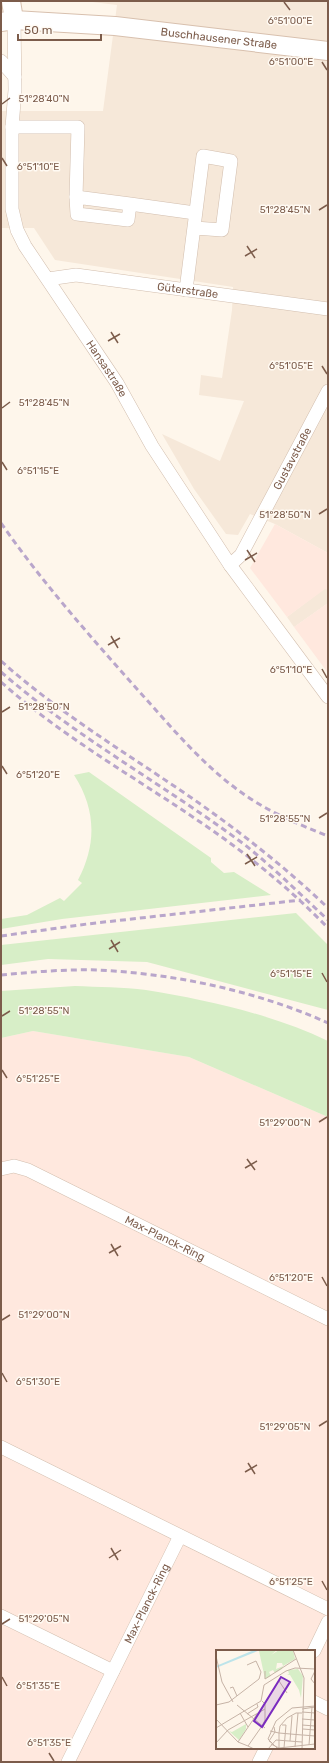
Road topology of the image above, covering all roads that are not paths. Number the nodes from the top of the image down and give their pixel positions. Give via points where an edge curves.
1 (11, 1) edge
2 (7, 21) edge
3 (328, 51) edge
4 (1, 61) edge
5 (15, 77) junction
6 (12, 127) junction
7 (195, 213) junction
8 (195, 228) junction
9 (48, 279) junction
10 (186, 290) junction
11 (328, 309) edge
12 (328, 391) edge
13 (230, 565) junction
14 (328, 697) edge
15 (1, 1169) edge
16 (328, 1319) edge
17 (1, 1447) edge
18 (180, 1536) junction
19 (328, 1609) edge
20 (1, 1616) edge
21 (328, 1622) edge
22 (314, 1650) edge
23 (113, 1671) junction
24 (315, 1702) edge
25 (328, 1709) edge
26 (266, 1749) edge
27 (68, 1762) edge
28 (259, 1762) edge

1 - 2 main road, Hansastraße
2 - 3 main road, Buschhausener Straße via 116,26
2 - 5 street, Hansastraße
4 - 5 street
5 - 6 street, Hansastraße
6 - 7 street via 78,127 76,197
6 - 9 street, Hansastraße via 13,217 16,230
7 - 8 street
7 - 8 street via 203,156 231,161 222,230
8 - 10 street
9 - 10 street, Güterstraße via 76,275
9 - 13 street, Hansastraße via 117,383 152,446
10 - 11 street, Güterstraße
12 - 13 street, Gustavstraße via 241,555
13 - 14 street, Hansastraße
15 - 16 street, Max-Planck-Ring via 14,1166 28,1170
17 - 18 street
18 - 19 street
18 - 23 street, Max-Planck-Ring
20 - 23 street
21 - 22 street
23 - 27 street, Max-Planck-Ring
24 - 25 street
26 - 28 street

